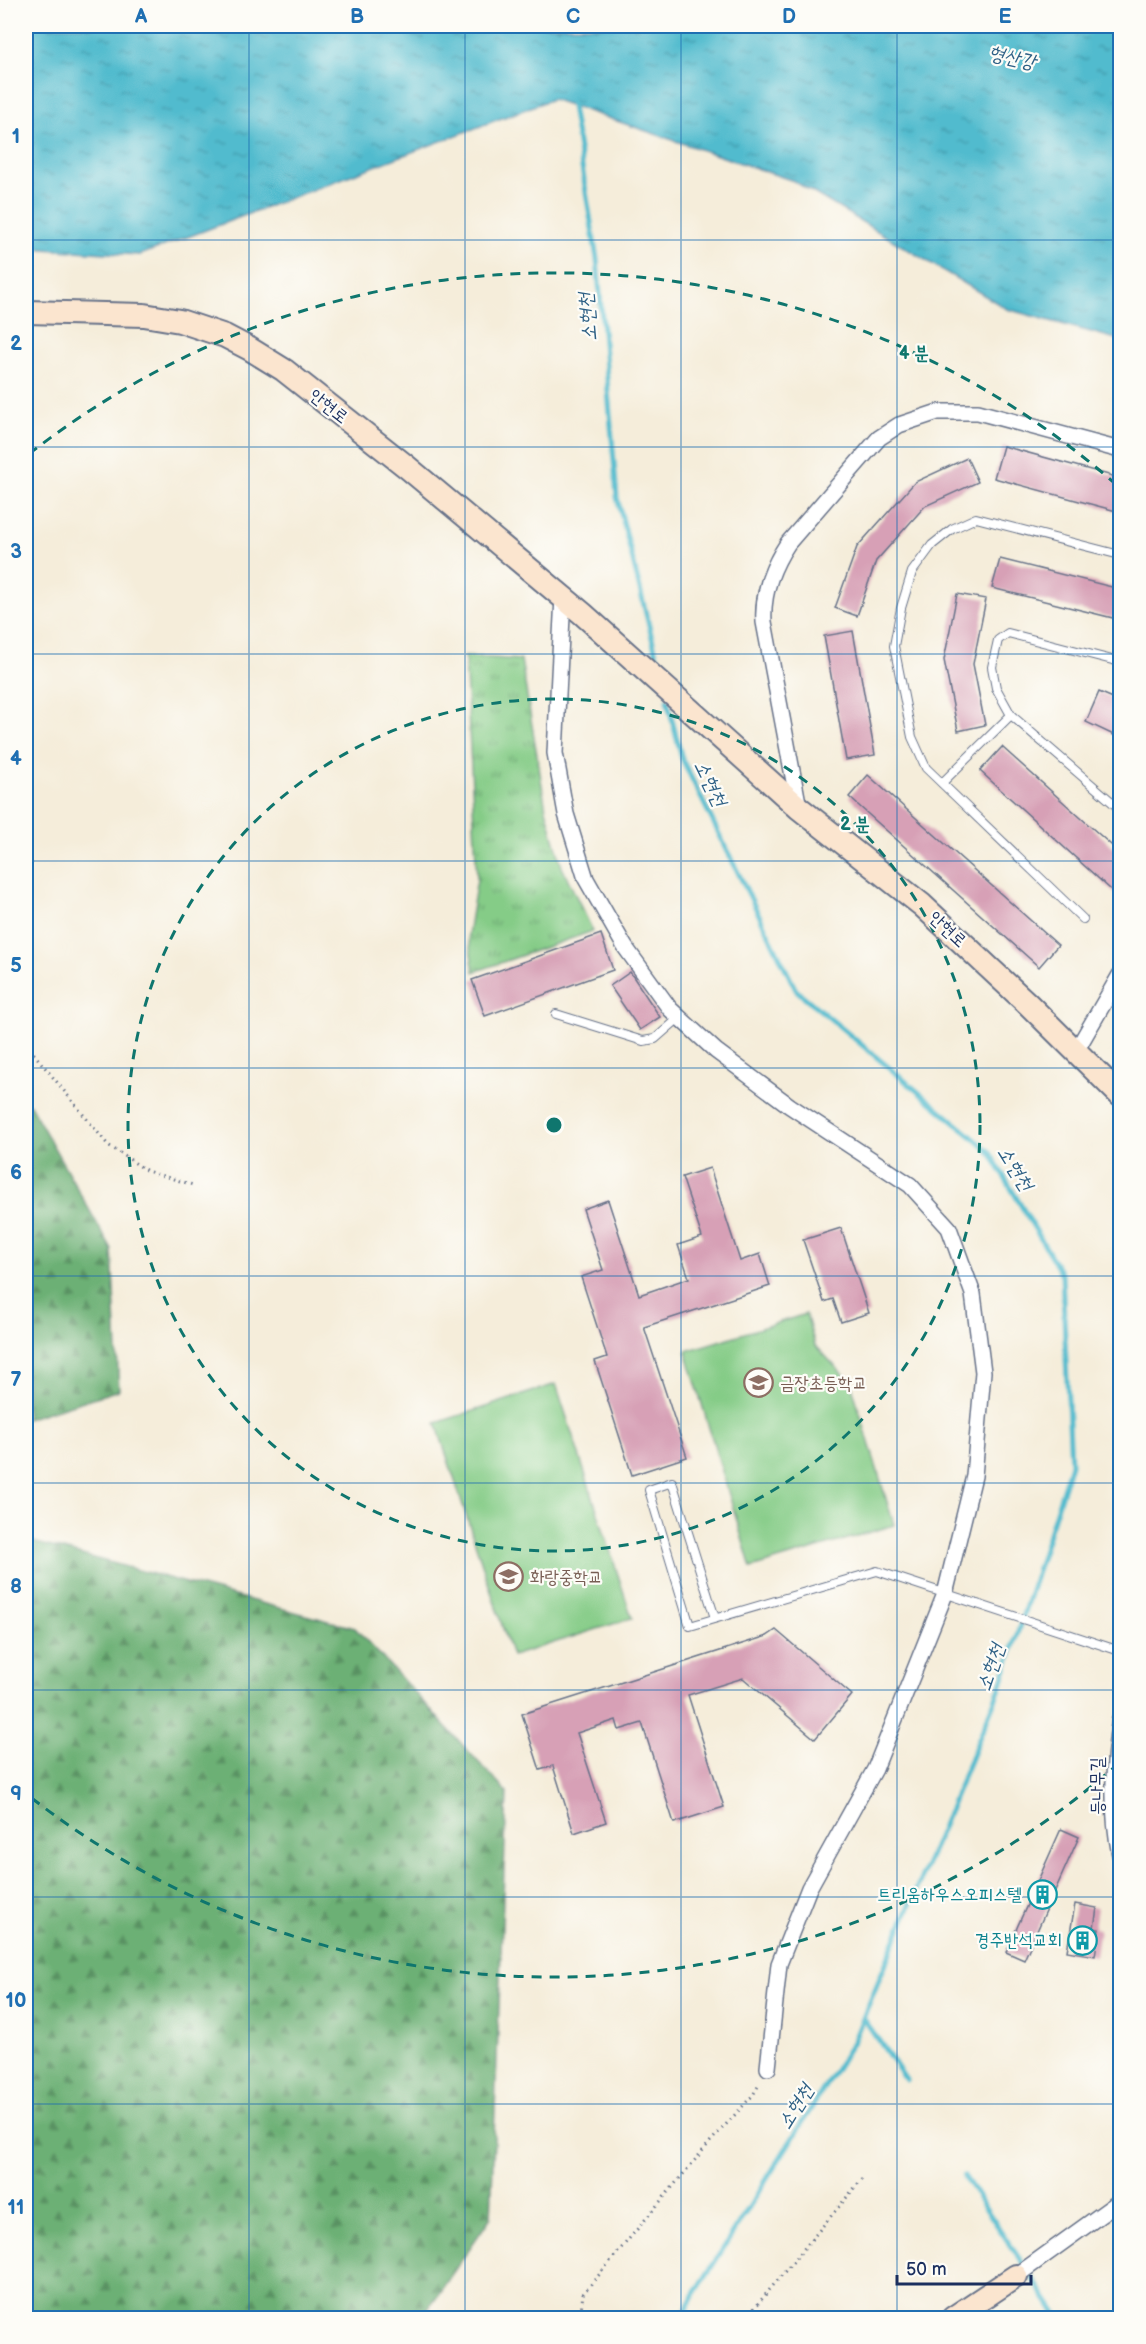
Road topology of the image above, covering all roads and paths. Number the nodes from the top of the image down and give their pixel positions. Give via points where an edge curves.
1 (26, 312) edge
2 (1120, 450) edge
3 (1120, 555) edge
4 (563, 597) junction
5 (1120, 662) edge
6 (1011, 715) junction
7 (942, 783) junction
8 (799, 808) junction
9 (1120, 809) edge
10 (26, 860) edge
11 (34, 866) dead end
12 (1083, 918) dead end
13 (1120, 975) edge
14 (556, 1014) dead end
15 (679, 1018) junction
16 (26, 1044) edge
17 (1076, 1051) junction
18 (1120, 1095) edge
19 (193, 1185) dead end
20 (945, 1594) junction
21 (715, 1618) junction
22 (1120, 1651) edge
23 (1120, 1718) edge
24 (1120, 1855) edge
25 (768, 2068) joint
26 (862, 2179) dead end
27 (1120, 2201) edge
28 (1025, 2270) joint
29 (580, 2319) edge
30 (746, 2319) edge
31 (952, 2319) edge

1 - 4 street, 안현로 via 164,318 202,327 250,349 284,370 407,467
2 - 8 street via 970,411 924,416 879,438 788,543 767,585 764,622
3 - 7 lane via 976,518 952,529 932,545 912,572 894,646 912,737 926,768
4 - 8 street, 안현로
4 - 15 street via 555,753 566,814 586,879 625,947
5 - 6 lane via 1008,633 998,640 992,667 996,688
6 - 7 lane
6 - 9 lane
7 - 12 lane
8 - 17 street, 안현로 via 922,905
10 - 11 path
13 - 17 street
14 - 15 lane via 643,1041 655,1038
15 - 20 street via 790,1106 910,1185 949,1228 973,1294 984,1372 974,1476
16 - 19 path via 108,1145 147,1171
17 - 18 street, 안현로
20 - 21 lane via 877,1571
20 - 22 lane
20 - 25 street via 875,1769 809,1888 779,1964
21 - 21 lane via 672,1482 649,1490 690,1626
23 - 24 street, 등나무길 via 1114,1793
25 - 29 path via 753,2095 583,2294
26 - 30 path
27 - 28 street
28 - 31 street

